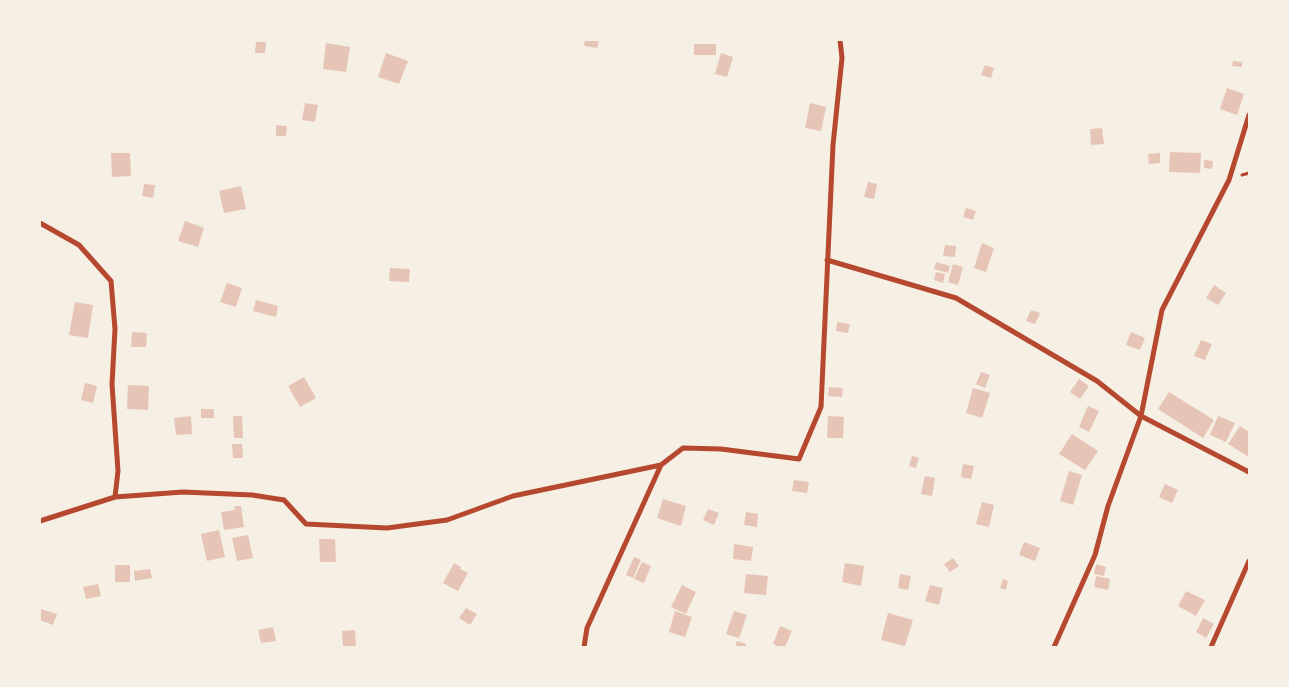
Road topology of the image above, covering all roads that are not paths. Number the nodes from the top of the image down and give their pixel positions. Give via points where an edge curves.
1 (840, 40) edge
2 (1249, 115) edge
3 (40, 223) edge
4 (827, 260) junction
5 (1141, 416) junction
6 (661, 465) junction
7 (1249, 472) edge
8 (115, 497) junction
9 (40, 521) edge
10 (1249, 561) edge
11 (584, 647) edge
12 (1054, 647) edge
13 (1211, 647) edge

1 - 4 street via 842,58
2 - 5 street via 1230,180 1162,310
3 - 8 street via 79,246 111,281 115,329 112,384 118,471
4 - 5 street via 956,298 1097,381
4 - 6 street via 822,407 799,458 683,448
5 - 7 street
5 - 12 street via 1108,506 1095,555
6 - 8 street via 513,496 447,520 387,528 306,524 284,500 252,495 182,492
6 - 11 street via 587,628
8 - 9 street
10 - 13 street

